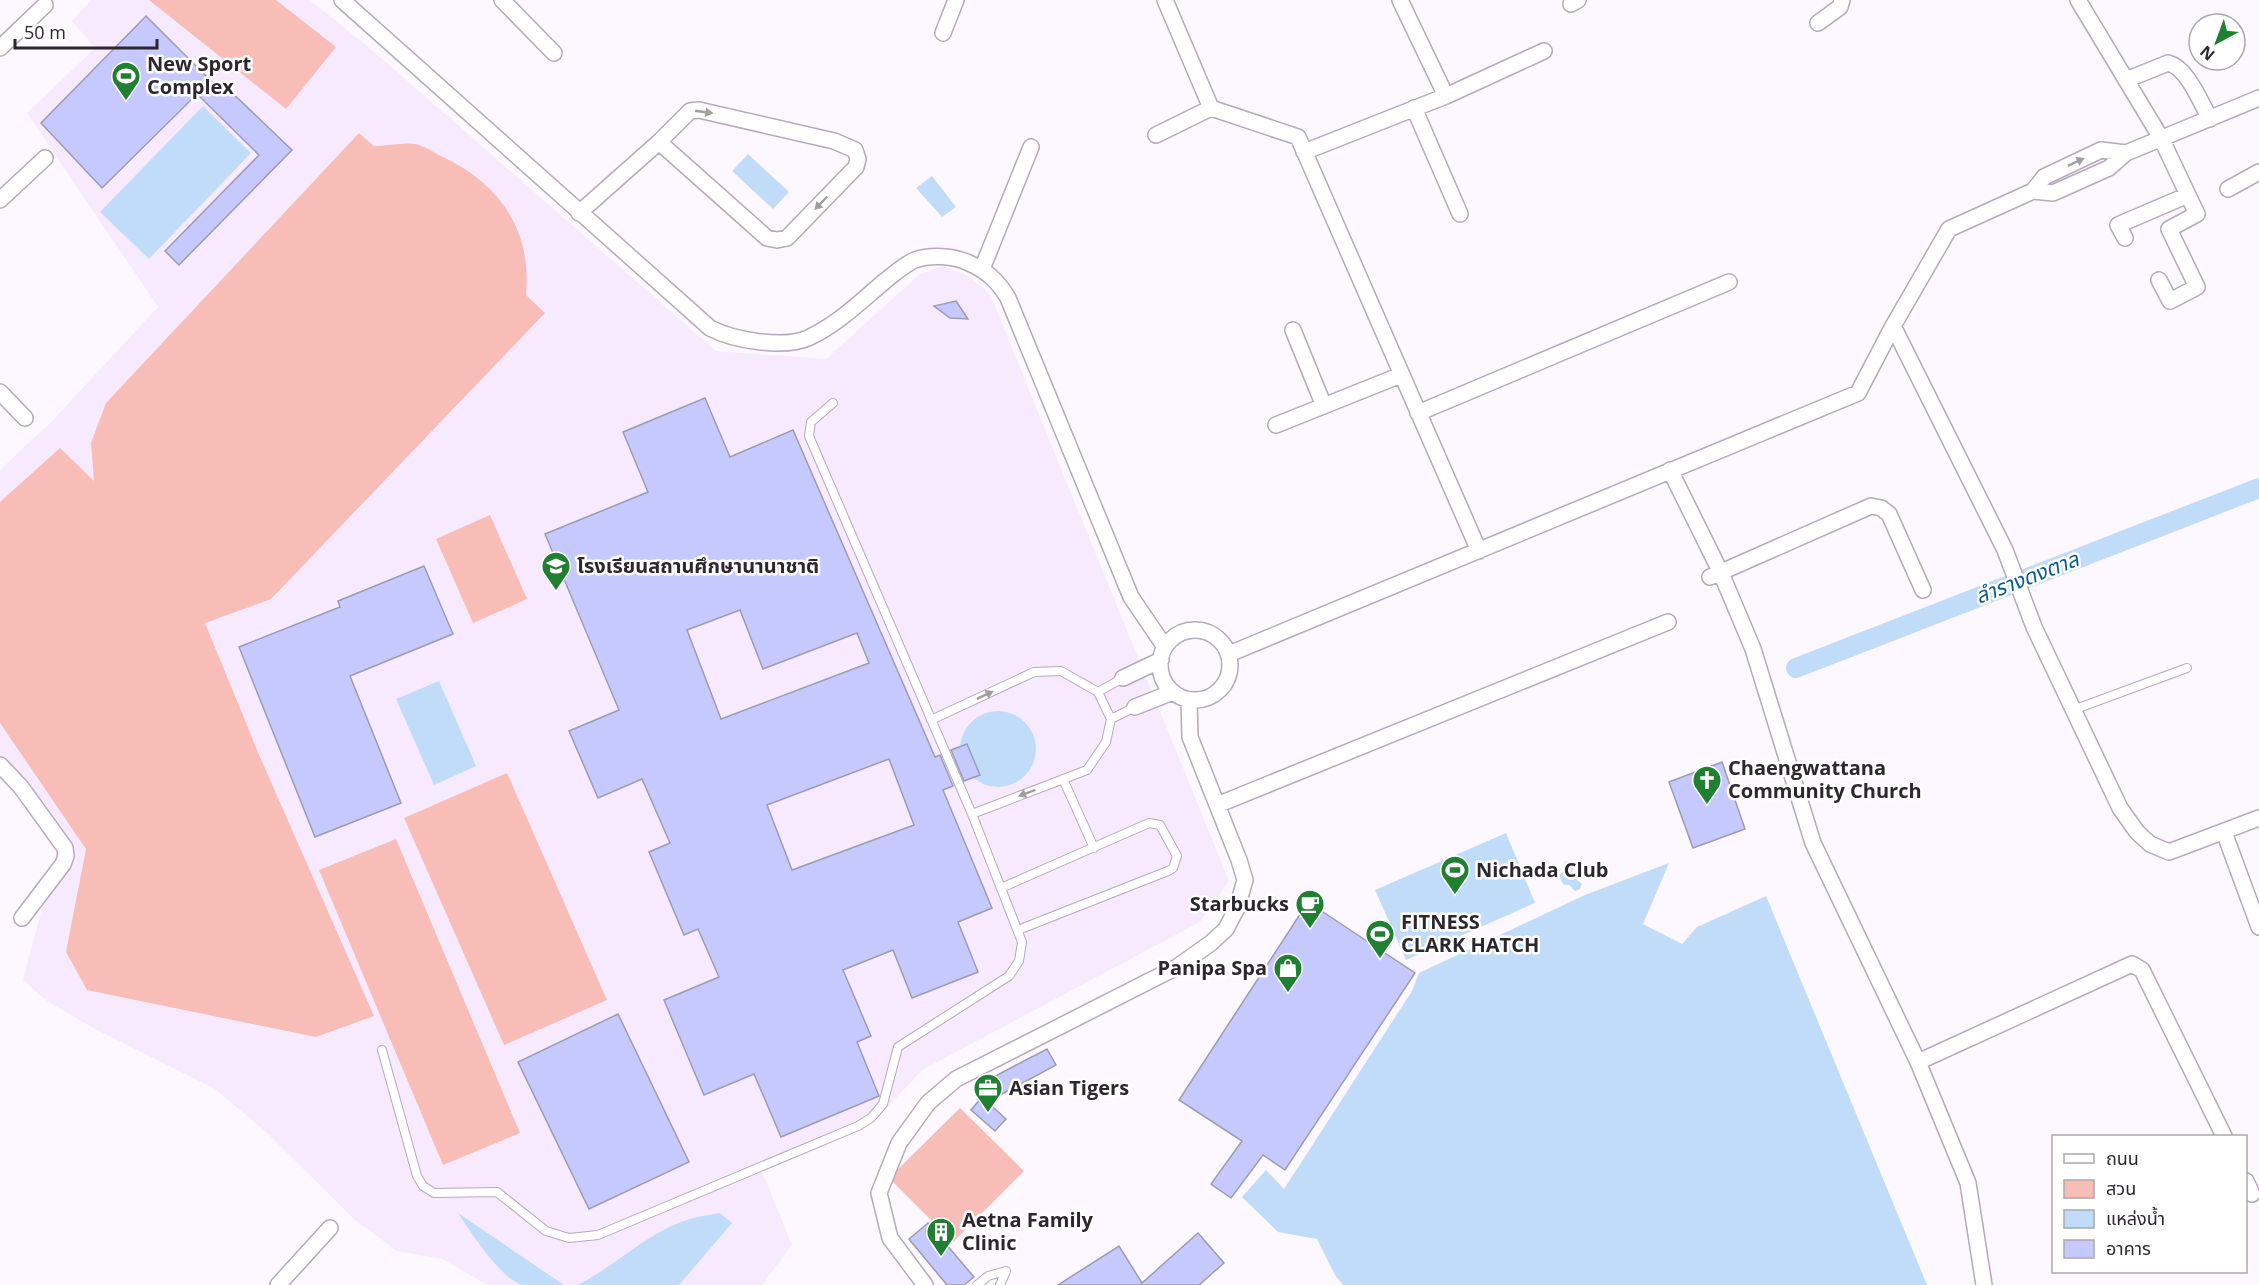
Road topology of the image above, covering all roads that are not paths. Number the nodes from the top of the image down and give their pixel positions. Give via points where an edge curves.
1 (342, 0) edge
2 (502, 0) edge
3 (956, 0) edge
4 (1165, 0) edge
5 (1400, 0) edge
6 (1842, 0) edge
7 (2078, 0) edge
8 (45, 5) dead end
9 (1818, 23) dead end
10 (943, 33) dead end
11 (0, 48) edge
12 (1544, 51) dead end
13 (554, 53) dead end
14 (2126, 80) junction
15 (1446, 96) junction
16 (2259, 98) edge
17 (1211, 108) junction
18 (1414, 108) junction
19 (2210, 118) junction
20 (1156, 135) dead end
21 (2161, 138) junction
22 (659, 142) junction
23 (1031, 147) dead end
24 (1304, 152) junction
25 (45, 158) dead end
26 (2259, 172) edge
27 (2228, 189) dead end
28 (2188, 195) junction
29 (0, 200) edge
30 (579, 213) junction
31 (1460, 214) dead end
32 (2125, 238) dead end
33 (982, 269) junction
34 (2159, 280) dead end
35 (1729, 282) dead end
36 (1893, 326) junction
37 (1293, 330) dead end
38 (1401, 375) junction
39 (0, 392) edge
40 (833, 403) dead end
41 (1324, 406) junction
42 (1418, 413) junction
43 (25, 418) dead end
44 (1276, 425) dead end
45 (1670, 470) junction
46 (1479, 551) junction
47 (1715, 575) junction
48 (1923, 590) dead end
49 (1668, 622) dead end
50 (1163, 653) junction
51 (1229, 654) junction
52 (2187, 668) dead end
53 (1123, 678) joint
54 (1098, 692) junction
55 (1173, 692) junction
56 (1189, 700) junction
57 (1134, 707) joint
58 (2072, 711) junction
59 (1111, 719) junction
60 (932, 720) junction
61 (0, 765) edge
62 (1063, 779) junction
63 (1217, 805) junction
64 (972, 814) junction
65 (2259, 818) edge
66 (2224, 832) junction
67 (1094, 848) junction
68 (1001, 888) junction
69 (22, 918) dead end
70 (2259, 927) edge
71 (1018, 930) junction
72 (382, 1050) dead end
73 (1918, 1062) junction
74 (2223, 1135) edge
75 (330, 1228) dead end
76 (278, 1285) edge
77 (925, 1285) edge
78 (977, 1285) edge
79 (1000, 1285) edge
80 (1984, 1285) edge

1 - 30 street
2 - 13 street
3 - 10 street
4 - 17 street
5 - 15 street
6 - 9 street via 1840,7
7 - 14 street
8 - 11 street
12 - 15 street
14 - 19 street via 2174,64 2183,71
14 - 21 street
15 - 18 street
16 - 19 street
17 - 20 street
17 - 24 street via 1298,137
18 - 24 street
18 - 31 street
19 - 21 street
21 - 28 street
21 - 36 street via 2126,153 2109,168 2053,193 2033,191 1949,229
22 -> 22 street via 684,115 699,110 834,141 855,150 858,159 856,167 787,238 777,240 767,238
22 - 30 street
23 - 33 street
24 - 38 street
25 - 29 street
26 - 27 street
28 - 32 street via 2118,225
28 - 34 street via 2198,214 2169,229 2197,287 2170,301
30 - 33 street via 710,328 746,339 805,339 826,329 915,260 960,259
33 - 50 street via 998,282 1008,298 1131,597
35 - 42 street
36 - 45 street via 1858,393
36 - 58 street via 2005,550
37 - 41 street
38 - 41 street
38 - 42 street
39 - 43 street
40 - 60 lane via 811,422 808,436
41 - 44 street
42 - 46 street
45 - 46 street
45 - 47 street
46 - 51 street
47 - 48 street via 1871,506 1889,514
47 - 73 street via 1753,649 1813,843
49 - 63 street
50 - 51 street via 1180,634 1193,630 1210,633
50 - 53 street
50 - 55 street via 1162,676
51 - 56 street via 1230,669 1221,689 1206,699
52 - 58 lane
53 - 54 lane
54 - 59 lane
60 -> 54 lane via 1034,672 1061,671
55 - 56 street
55 - 57 street
56 - 63 street via 1190,737
57 - 59 lane
58 - 66 street via 2120,808 2150,844 2169,852
59 - 62 lane via 1106,742 1087,770
60 - 64 lane
61 - 69 street via 65,848 63,864
62 -> 64 lane
62 - 67 lane
63 - 77 street via 1245,880 1226,929 1177,967 956,1079 928,1103 899,1143 879,1193 890,1238
64 - 68 lane
65 - 66 street
66 - 70 street
67 - 68 lane
67 - 71 lane via 1155,823 1164,830 1177,856 1168,871
68 - 71 lane
71 - 72 lane via 1022,942 1019,961 1009,976 898,1047 883,1104 871,1118 598,1235 569,1238 546,1231 497,1192 434,1193 423,1186
73 - 74 street via 2132,964 2142,970
73 - 80 street via 1968,1183
75 - 76 street
78 - 79 lane via 988,1276 1006,1271

